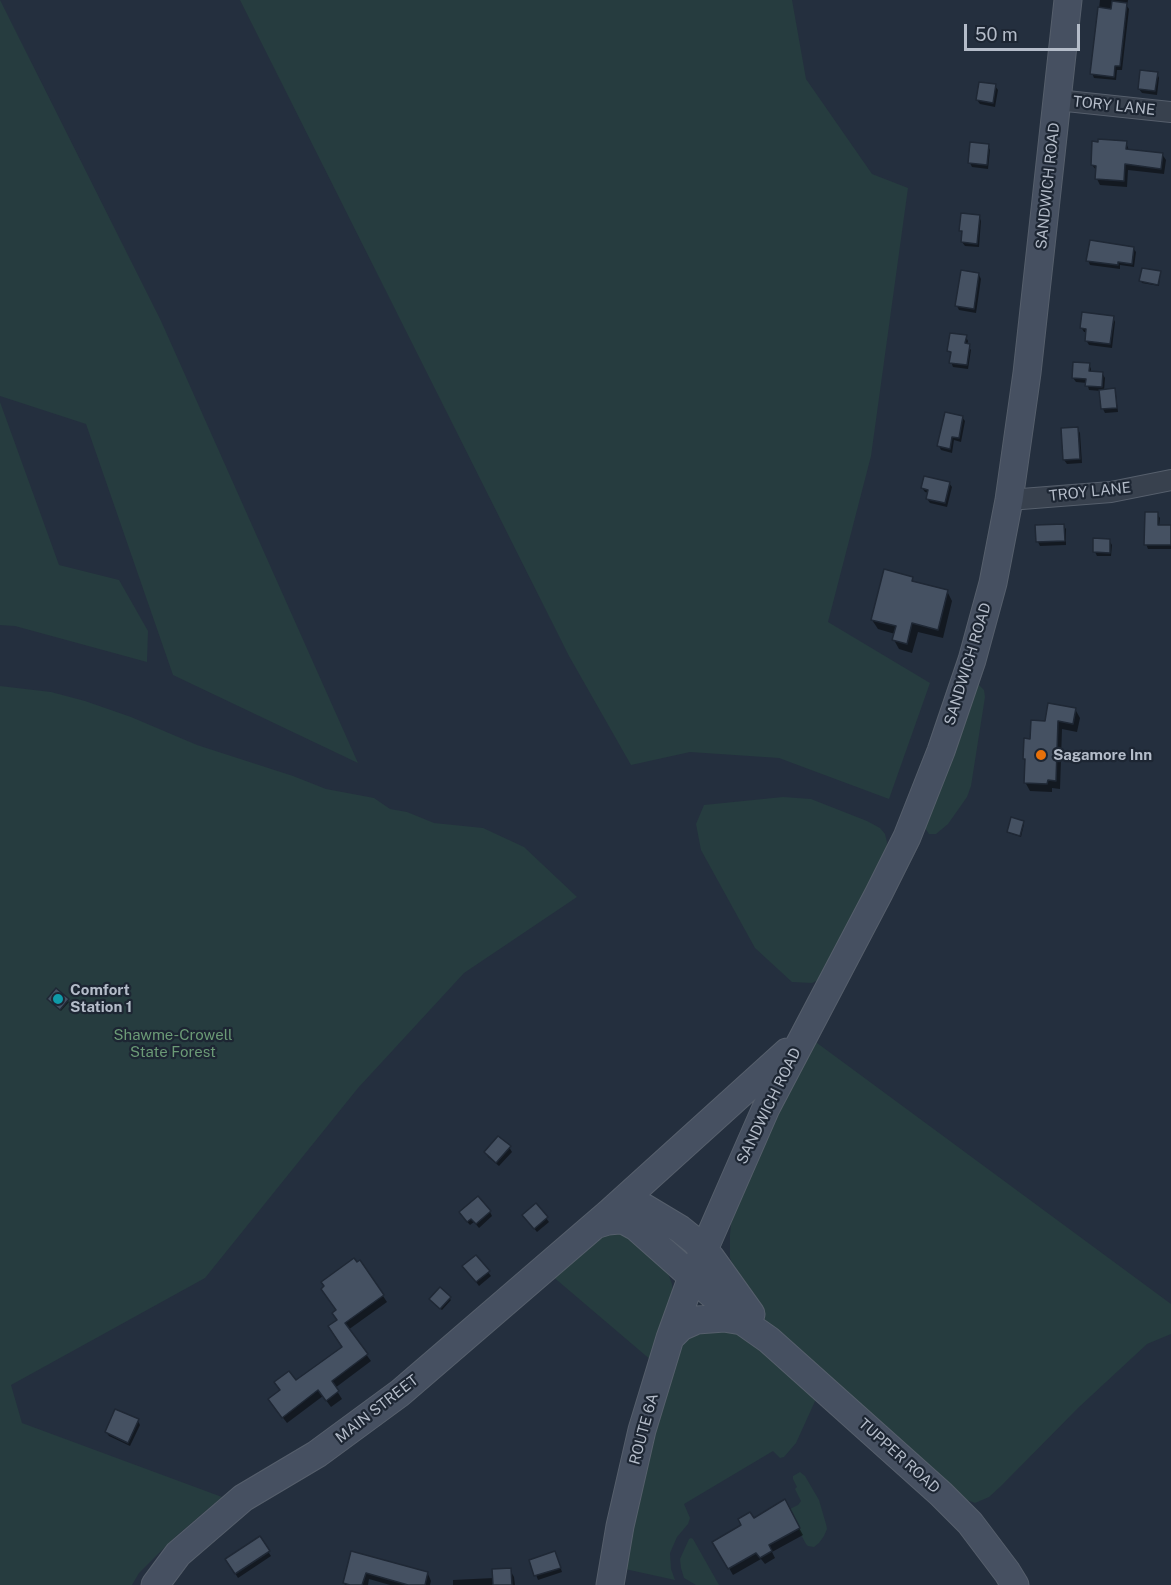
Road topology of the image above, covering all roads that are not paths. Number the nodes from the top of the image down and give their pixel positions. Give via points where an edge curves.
1 (1068, 0) edge
2 (1057, 100) junction
3 (1171, 112) edge
4 (1171, 480) edge
5 (1009, 500) junction
6 (801, 1039) junction
7 (602, 1219) junction
8 (703, 1250) junction
9 (692, 1277) junction
10 (742, 1321) junction
11 (670, 1338) junction
12 (770, 1340) junction
13 (155, 1585) edge
14 (610, 1585) edge
15 (1015, 1585) edge

1 - 2 main road, SANDWICH ROAD
2 - 3 street, TORY LANE
2 - 5 main road, SANDWICH ROAD via 1031,344
4 - 5 street, TROY LANE via 1111,492
5 - 6 main road, SANDWICH ROAD via 993,583 941,751 894,865
6 - 7 main road, MAIN STREET
6 - 8 main road, SANDWICH ROAD via 766,1107
7 - 8 main road, MAIN STREET via 624,1206 639,1206 680,1229
7 - 9 main road via 625,1221 636,1227
7 - 13 main road, MAIN STREET via 400,1393 317,1454 243,1498 177,1554
8 - 9 main road, SANDWICH ROAD
8 - 12 main road, TUPPER ROAD
9 - 10 main road, TUPPER ROAD
9 - 11 main road, ROUTE 6A
10 - 11 main road via 697,1320
10 - 12 main road, TUPPER ROAD
11 - 14 main road, ROUTE 6A via 634,1462
12 - 15 main road, TUPPER ROAD via 941,1494 970,1523

